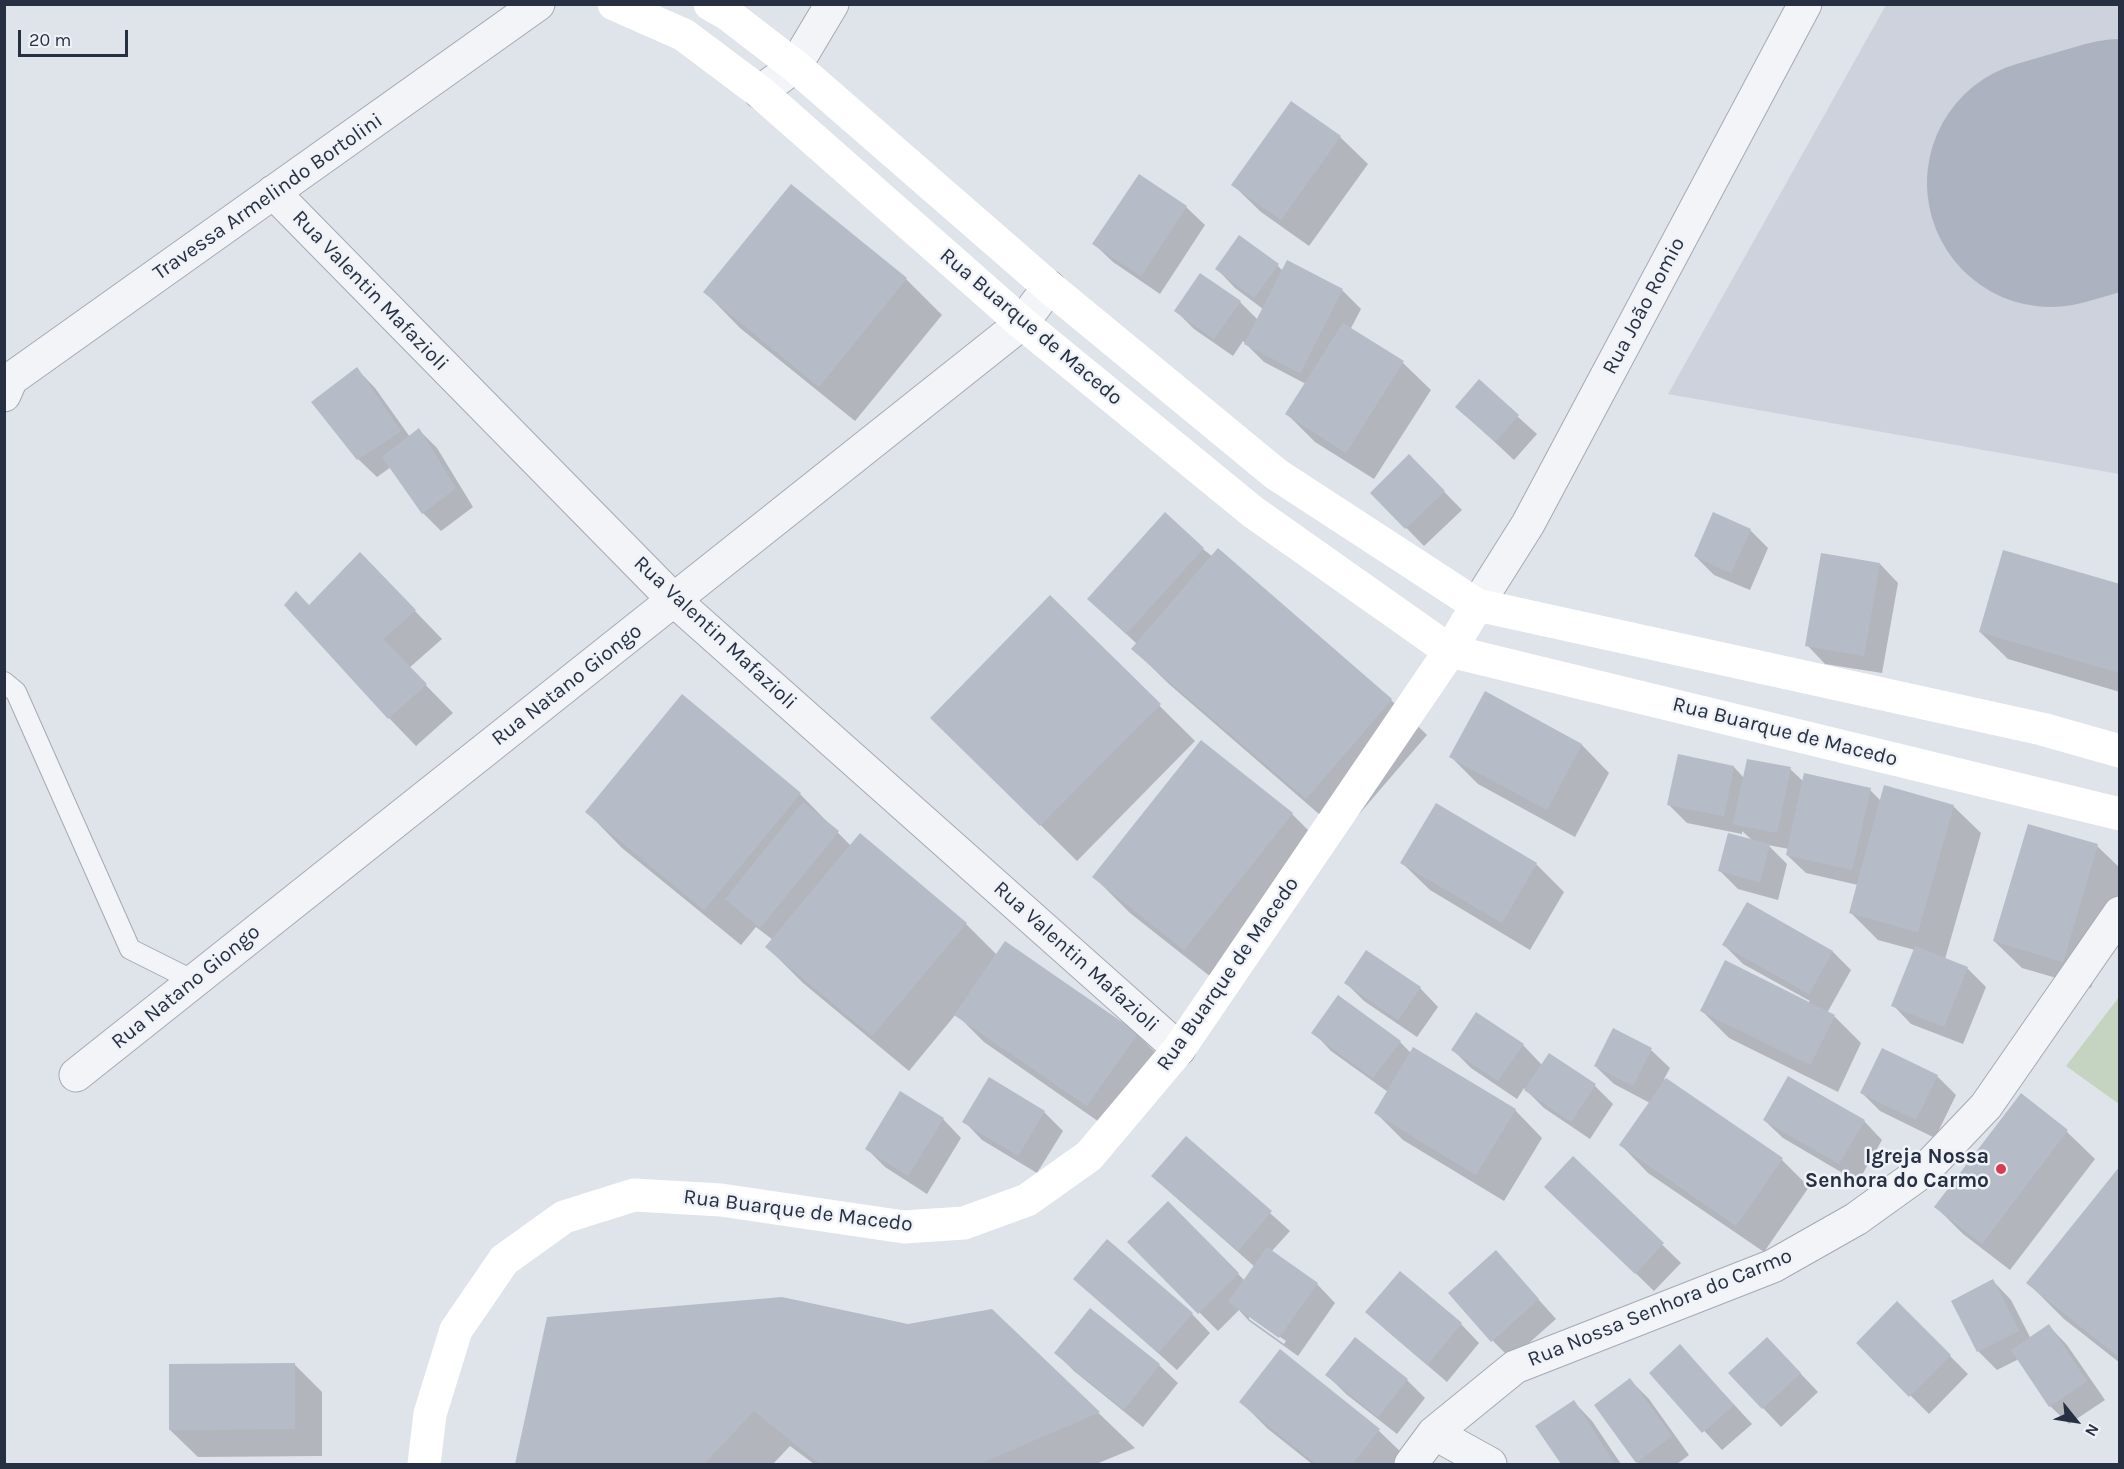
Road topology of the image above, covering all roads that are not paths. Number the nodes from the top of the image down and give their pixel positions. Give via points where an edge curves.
1 (538, 4) edge
2 (614, 4) edge
3 (710, 4) edge
4 (832, 4) edge
5 (1805, 4) edge
6 (795, 66) junction
7 (760, 92) junction
8 (273, 192) junction
9 (1049, 287) junction
10 (1022, 323) junction
11 (4, 395) edge
12 (1276, 474) junction
13 (1253, 512) junction
14 (674, 600) junction
15 (1477, 604) junction
16 (1449, 651) junction
17 (4, 682) edge
18 (2120, 751) edge
19 (2120, 814) edge
20 (2120, 913) edge
21 (194, 981) junction
22 (1179, 1049) junction
23 (76, 1075) dead end
24 (1434, 1433) junction
25 (424, 1464) edge
26 (1411, 1464) edge
27 (1490, 1464) edge

1 - 8 street, Travessa Armelindo Bortolini
2 - 7 main road, Rua Buarque de Macedo via 684,35
3 - 6 main road, Rua Buarque de Macedo
4 - 6 street
5 - 15 street, Rua João Romio via 1528,524
6 - 7 street
6 - 9 main road, Rua Buarque de Macedo
7 - 10 main road, Rua Buarque de Macedo
8 - 11 street, Travessa Armelindo Bortolini via 11,379
8 - 14 street, Rua Valentin Mafazioli
9 - 10 street, Rua Natano Giongo
9 - 12 main road, Rua Buarque de Macedo
10 - 13 main road, Rua Buarque de Macedo
10 - 14 street, Rua Natano Giongo
12 - 13 main road
12 - 15 main road, Rua Buarque de Macedo
13 - 16 main road, Rua Buarque de Macedo
14 - 21 street, Rua Natano Giongo
14 - 22 street, Rua Valentin Mafazioli
15 - 16 main road, Rua Buarque de Macedo
15 - 18 main road, Rua Buarque de Macedo via 2042,729
16 - 19 main road, Rua Buarque de Macedo
16 - 22 main road, Rua Buarque de Macedo
17 - 21 lane via 16,693 130,950
20 - 24 street, Rua Nossa Senhora do Carmo via 1986,1106 1927,1168 1856,1219 1773,1266 1515,1367
21 - 23 street, Rua Natano Giongo
22 - 25 main road, Rua Buarque de Macedo via 1089,1155 1027,1200 964,1223 904,1227 721,1200 634,1195 564,1217 504,1260 456,1330 430,1414
24 - 26 street, Rua Nossa Senhora do Carmo
24 - 27 street

